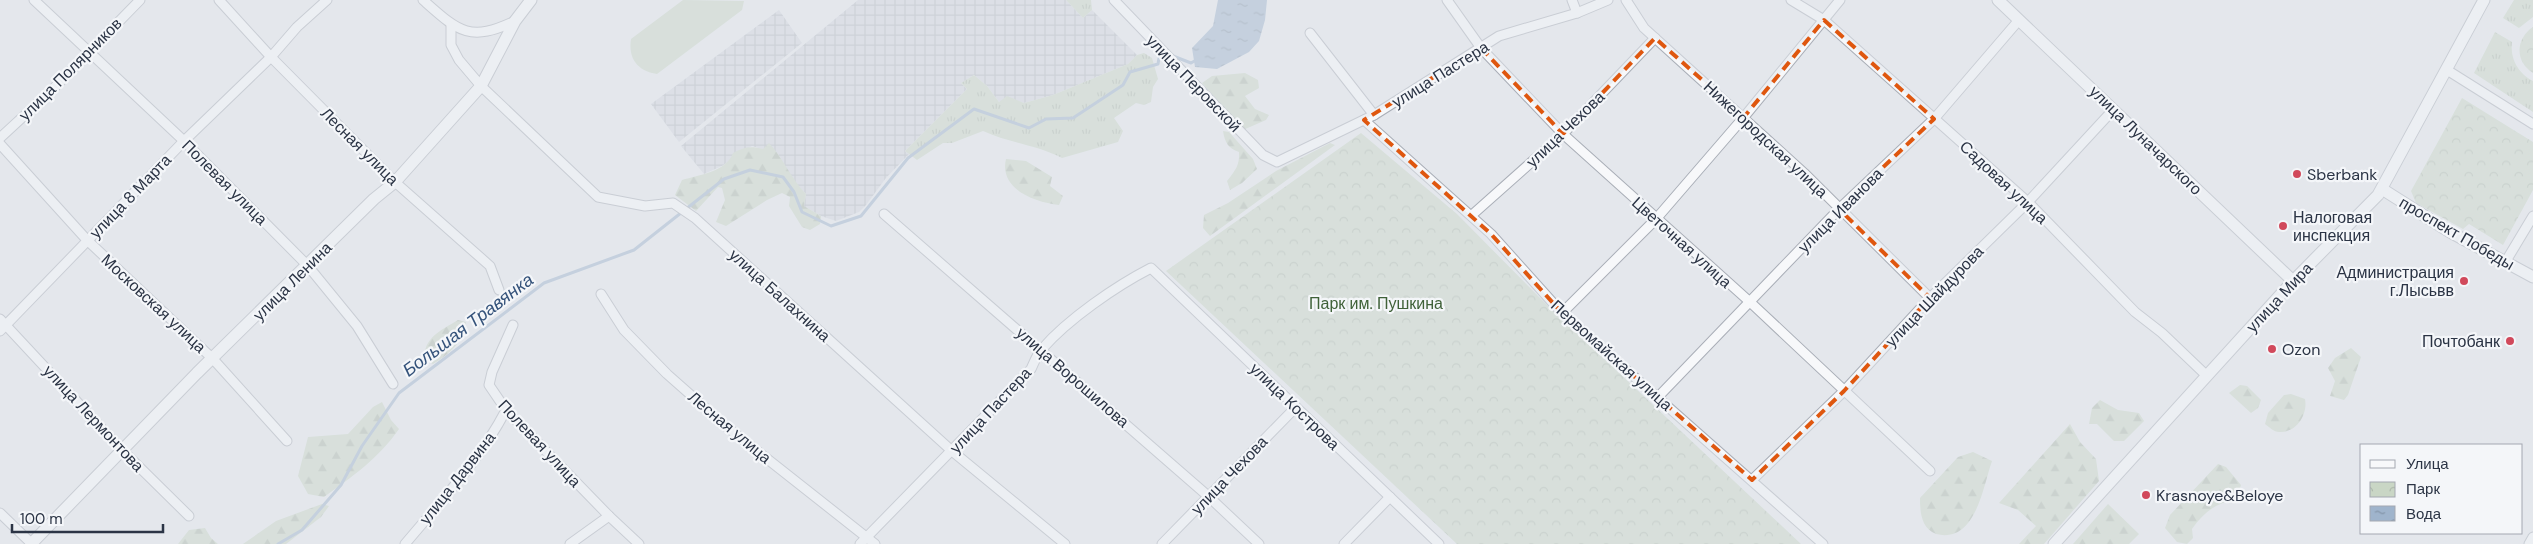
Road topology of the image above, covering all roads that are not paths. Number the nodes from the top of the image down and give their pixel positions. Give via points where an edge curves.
1 (34, 0) edge
2 (140, 0) edge
3 (219, 0) edge
4 (328, 0) edge
5 (423, 0) edge
6 (531, 0) edge
7 (1114, 0) edge
8 (1447, 0) edge
9 (1572, 0) edge
10 (1608, 0) edge
11 (1626, 0) edge
12 (1791, 0) edge
13 (1840, 0) edge
14 (2484, 0) edge
15 (2003, 1) edge
16 (1577, 13) junction
17 (1824, 20) junction
18 (2019, 20) junction
19 (515, 21) junction
20 (451, 25) junction
21 (1310, 33) dead end
22 (1655, 38) junction
23 (1481, 48) junction
24 (88, 52) junction
25 (271, 57) junction
26 (2447, 70) junction
27 (481, 86) junction
28 (2114, 110) junction
29 (1374, 115) junction
30 (1744, 117) junction
31 (1934, 119) junction
32 (1364, 120) junction
33 (2533, 124) edge
34 (1564, 134) junction
35 (0, 138) edge
36 (184, 141) junction
37 (0, 144) edge
38 (1277, 162) joint
39 (395, 182) junction
40 (2382, 189) junction
41 (2028, 202) junction
42 (1839, 209) junction
43 (884, 214) dead end
44 (1472, 215) junction
45 (2533, 216) edge
46 (1656, 219) junction
47 (87, 240) junction
48 (2506, 261) junction
49 (308, 266) junction
50 (1151, 268) joint
51 (2533, 277) edge
52 (2292, 281) junction
53 (499, 290) dead end
54 (601, 294) dead end
55 (1930, 298) junction
56 (1750, 302) junction
57 (1562, 313) junction
58 (2, 325) edge
59 (513, 325) dead end
60 (1041, 349) junction
61 (213, 359) junction
62 (2207, 376) junction
63 (393, 384) dead end
64 (1844, 391) junction
65 (1658, 397) junction
66 (1296, 406) junction
67 (506, 410) junction
68 (287, 441) dead end
69 (122, 450) junction
70 (952, 451) junction
71 (1930, 471) dead end
72 (1752, 480) junction
73 (1208, 496) junction
74 (1390, 497) junction
75 (0, 513) edge
76 (189, 516) dead end
77 (609, 516) junction
78 (867, 536) junction
79 (2533, 537) edge
80 (31, 544) edge
81 (405, 544) edge
82 (570, 544) edge
83 (639, 544) edge
84 (860, 544) edge
85 (875, 544) edge
86 (1065, 544) edge
87 (1162, 544) edge
88 (1259, 544) edge
89 (1344, 544) edge
90 (1439, 544) edge
91 (1823, 544) edge
92 (2054, 544) edge
93 (2529, 544) edge

1 - 24 street, Полевая улица
2 - 24 street, улица Полярников
3 - 25 street, Лесная улица
4 - 25 street, улица 8 Марта via 297,27
5 - 20 street
6 - 19 street, улица Ленина
7 - 38 street, улица Перовской via 1263,155
8 - 23 street, Цветочная улица
9 - 16 street
10 - 16 street, улица Пастера
11 - 22 street, Нижегородская улица via 1644,28
12 - 17 street, Садовая улица
13 - 17 street
14 - 26 street, улица Мира
15 - 18 street, улица Луначарского
16 - 23 street, улица Пастера via 1499,36
17 - 30 street
17 - 31 street, Садовая улица
18 - 28 street, улица Луначарского
18 - 31 street, улица Иванова
19 - 20 street via 492,32 474,34
19 - 27 street, улица Ленина
20 - 27 street, улица Балахнина via 451,45 458,60
21 - 29 street
22 - 30 street, Нижегородская улица
22 - 34 street, улица Чехова
23 - 29 street, улица Пастера
23 - 34 street, Цветочная улица
24 - 35 street, улица Полярников
24 - 36 street, Полевая улица
25 - 36 street, улица 8 Марта
25 - 39 street, Лесная улица
26 - 33 street
26 - 40 street, улица Мира
27 - 39 street, улица Ленина
27 - 70 street, улица Балахнина via 598,197 645,206 673,203 695,218
28 - 41 street, улица Шайдурова
28 - 52 street, улица Луначарского
29 - 32 street, улица Пастера
30 - 42 street, Нижегородская улица
30 - 46 street
31 - 41 street, Садовая улица
31 - 42 street, улица Иванова
32 - 38 street, улица Пастера
32 - 44 street, Первомайская улица
34 - 44 street, улица Чехова
34 - 46 street, Цветочная улица
36 - 47 street, улица 8 Марта
36 - 49 street, Полевая улица
37 - 47 street, Московская улица
39 - 49 street, улица Ленина
39 - 53 street, Лесная улица via 490,266
40 - 48 street, проспект Победы via 2450,232
40 - 52 street, улица Мира
41 - 55 street, улица Шайдурова
41 - 62 street, Садовая улица via 2135,312
42 - 55 street, Нижегородская улица
42 - 56 street, улица Иванова
43 - 60 street, улица Ворошилова
44 - 57 street, Первомайская улица
45 - 48 street
46 - 56 street, Цветочная улица
46 - 57 street
47 - 58 street, улица 8 Марта
47 - 61 street, Московская улица
48 - 51 street, проспект Победы
49 - 61 street, улица Ленина
49 - 63 street, Полевая улица via 357,326
50 - 60 street, улица Пастера via 1080,315
50 - 66 street, улица Кострова
52 - 62 street, улица Мира
54 - 78 street, Лесная улица via 624,330 667,374 727,427
55 - 64 street, улица Шайдурова
56 - 64 street, Цветочная улица
56 - 65 street, улица Иванова
57 - 65 street, Первомайская улица
58 - 69 street, улица Лермонтова
59 - 67 street, Полевая улица via 489,385
60 - 70 street, улица Пастера via 1030,369
60 - 73 street, улица Ворошилова
61 - 68 street, Московская улица
61 - 69 street, улица Ленина
62 - 92 street, улица Мира
64 - 71 street, Цветочная улица
64 - 72 street, улица Шайдурова
65 - 72 street, Первомайская улица
66 - 73 street, улица Чехова
66 - 74 street, улица Кострова
67 - 77 street, Полевая улица
67 - 81 street, улица Дарвина via 470,467
69 - 76 street, улица Лермонтова
69 - 80 street, улица Ленина
70 - 78 street, улица Пастера
70 - 86 street, улица Балахнина
72 - 91 street, Первомайская улица
73 - 87 street, улица Чехова
73 - 88 street, улица Ворошилова
74 - 89 street
74 - 90 street, улица Кострова
75 - 80 street
77 - 82 street
77 - 83 street, Полевая улица
78 - 84 street, улица Пастера
78 - 85 street, Лесная улица
79 - 93 street

